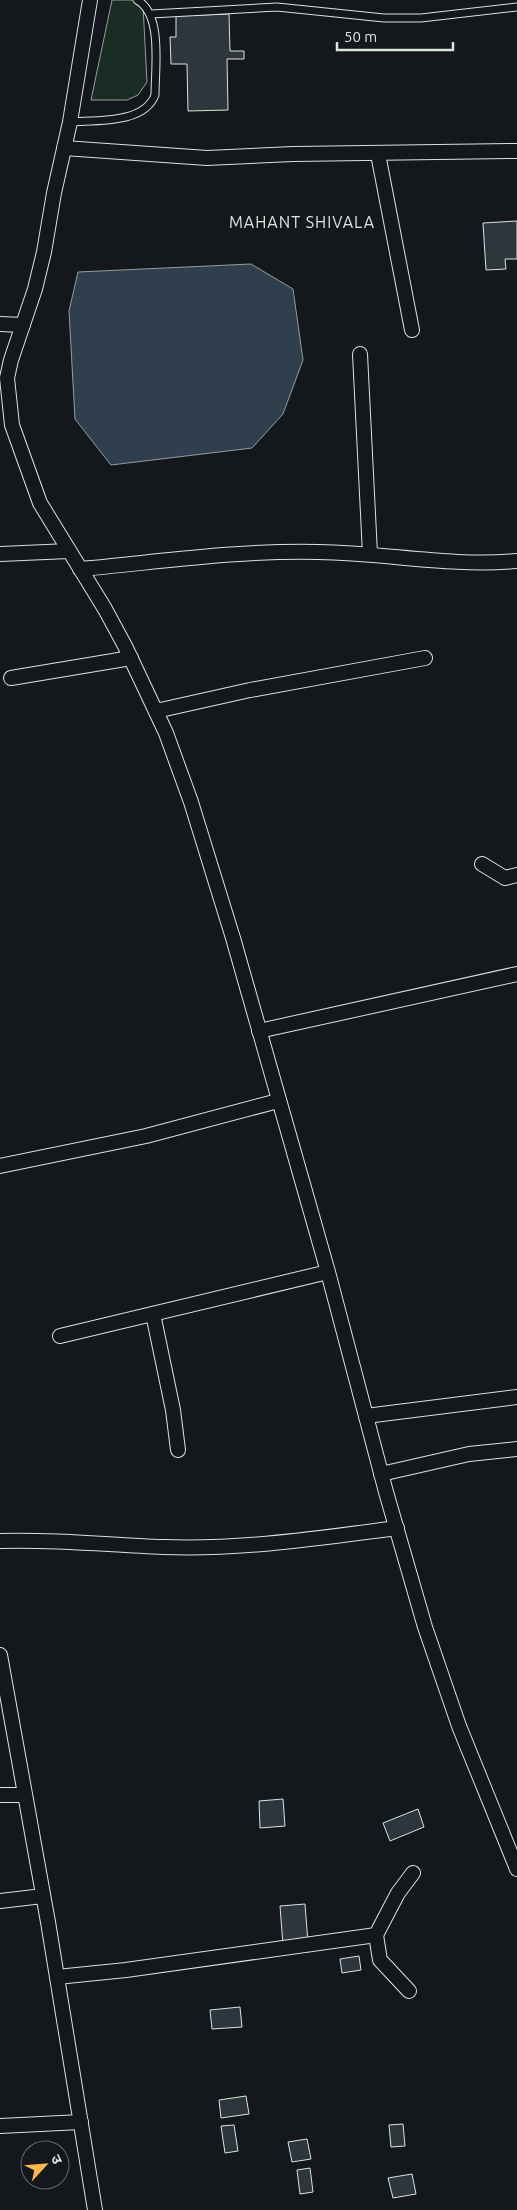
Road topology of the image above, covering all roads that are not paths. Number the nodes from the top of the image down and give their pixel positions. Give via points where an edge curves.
1 (90, 0) edge
2 (137, 0) edge
3 (517, 7) edge
4 (151, 14) junction
5 (70, 122) junction
6 (64, 148) junction
7 (517, 151) edge
8 (378, 154) junction
9 (0, 324) edge
10 (23, 325) junction
11 (412, 330) dead end
12 (360, 354) dead end
13 (69, 551) junction
14 (0, 554) edge
15 (370, 554) junction
16 (517, 560) edge
17 (80, 569) junction
18 (131, 658) junction
19 (424, 658) dead end
20 (10, 678) dead end
21 (156, 711) junction
22 (482, 864) dead end
23 (517, 876) edge
24 (517, 974) edge
25 (259, 1030) junction
26 (278, 1101) junction
27 (0, 1166) edge
28 (328, 1272) junction
29 (153, 1314) junction
30 (60, 1336) dead end
31 (517, 1397) edge
32 (366, 1416) junction
33 (517, 1449) edge
34 (178, 1450) dead end
35 (381, 1474) junction
36 (397, 1528) junction
37 (0, 1541) edge
38 (0, 1655) edge
39 (0, 1795) edge
40 (24, 1795) junction
41 (517, 1868) edge
42 (412, 1873) dead end
43 (43, 1896) junction
44 (0, 1902) edge
45 (376, 1935) junction
46 (57, 1977) junction
47 (409, 1991) dead end
48 (81, 2122) junction
49 (0, 2126) edge
50 (95, 2210) edge

1 - 5 street
2 - 4 lane
3 - 4 lane via 421,18 384,18 277,7
4 - 5 lane via 155,28 152,103 126,117
5 - 6 street
6 - 8 street via 207,158
6 - 10 street via 44,252
7 - 8 street
8 - 11 street
9 - 10 street
10 - 13 street via 7,378 12,425 40,502
12 - 15 street
13 - 14 street
13 - 17 street
15 - 16 street via 465,563
15 - 17 street via 281,552
17 - 18 street
18 - 20 street
18 - 21 street
19 - 21 street
21 - 25 street via 191,802
22 - 23 street via 505,878
24 - 25 street
25 - 26 street
26 - 27 street via 146,1136
26 - 28 street
28 - 29 street
28 - 32 street
29 - 30 street
29 - 34 street
31 - 32 street
32 - 35 street
33 - 35 street via 469,1454
35 - 36 street
36 - 37 street via 272,1544 163,1547
36 - 41 street via 425,1627 459,1726
38 - 40 street
39 - 40 street
40 - 43 street
42 - 45 street
43 - 44 street
43 - 46 street
45 - 46 street
45 - 47 street via 380,1960
46 - 48 street
48 - 49 street
48 - 50 street

